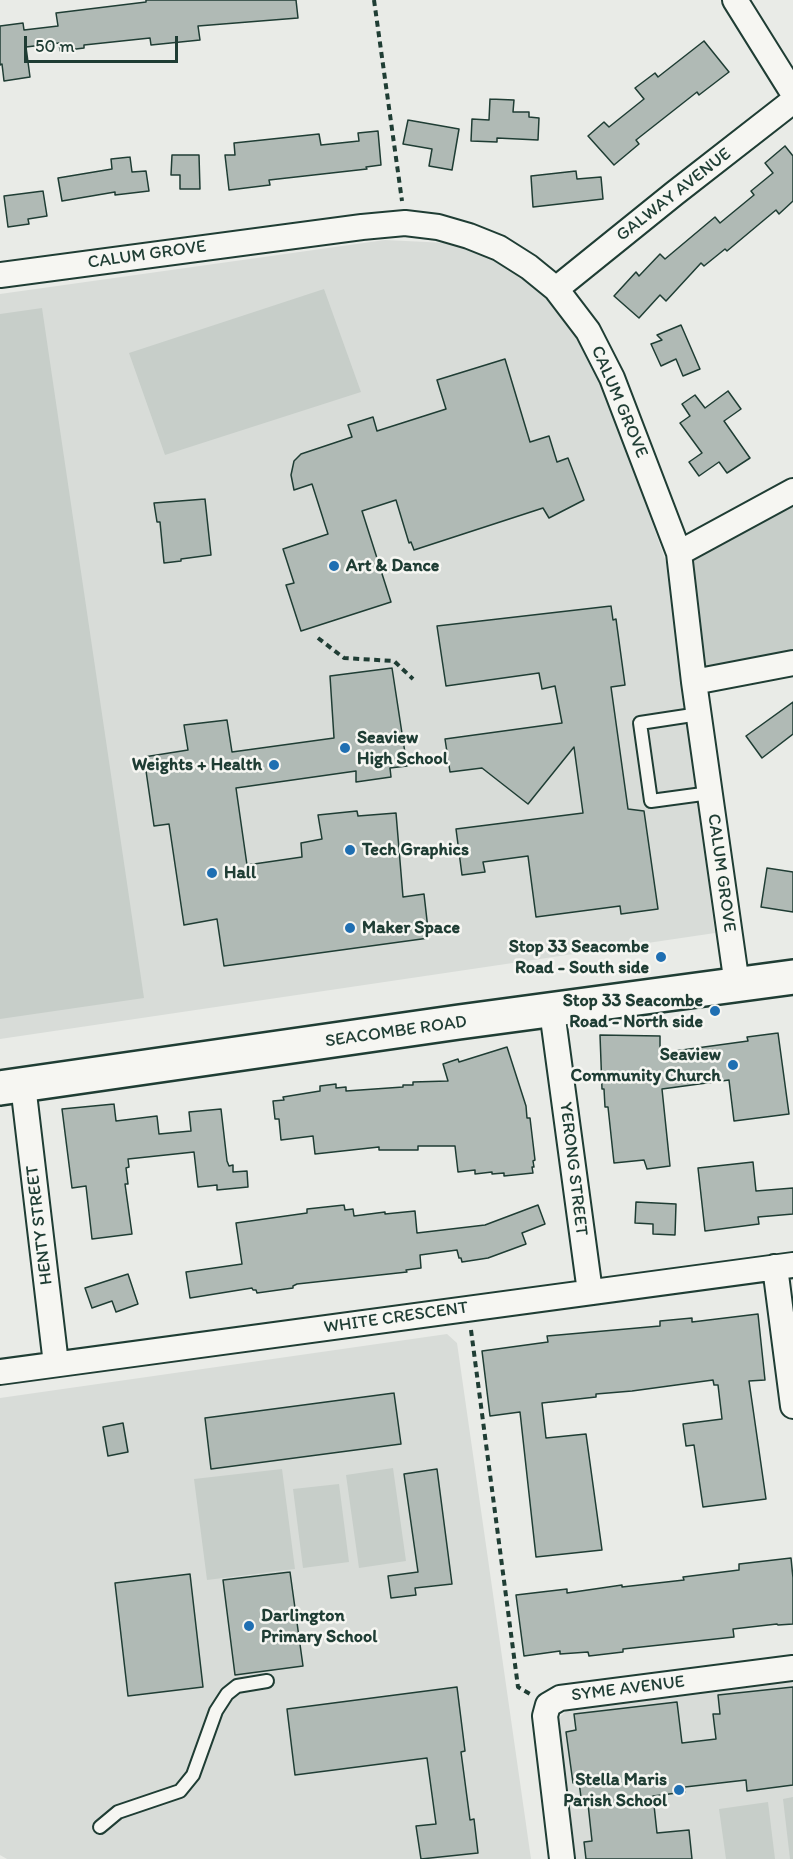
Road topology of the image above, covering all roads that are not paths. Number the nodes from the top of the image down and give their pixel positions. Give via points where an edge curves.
1 (735, 0) edge
2 (793, 93) edge
3 (793, 101) edge
4 (0, 275) edge
5 (556, 290) junction
6 (793, 491) edge
7 (679, 553) junction
8 (793, 663) edge
9 (694, 682) junction
10 (699, 714) junction
11 (710, 793) junction
12 (793, 977) edge
13 (737, 985) junction
14 (552, 1011) junction
15 (11, 1087) edge
16 (784, 1266) edge
17 (590, 1292) junction
18 (56, 1364) junction
19 (0, 1372) edge
20 (793, 1406) edge
21 (793, 1668) edge
22 (267, 1681) dead end
23 (100, 1827) dead end
24 (562, 1859) edge

1 - 2 street
3 - 5 street, GALWAY AVENUE
4 - 5 street, CALUM GROVE via 405,223 438,227 499,248
5 - 7 street, CALUM GROVE via 588,331 612,378
6 - 7 street
7 - 9 street, CALUM GROVE
8 - 9 street
9 - 10 street, CALUM GROVE
10 - 11 street, CALUM GROVE
10 - 11 lane via 640,723 651,801
11 - 13 street, CALUM GROVE
12 - 13 main road, SEACOMBE ROAD
13 - 14 main road, SEACOMBE ROAD
14 - 15 main road, SEACOMBE ROAD
14 - 17 street, YERONG STREET
15 - 18 street, HENTY STREET
16 - 17 street, WHITE CRESCENT
16 - 20 street
17 - 18 street, WHITE CRESCENT
18 - 19 street, WHITE CRESCENT
21 - 24 street, SYME AVENUE via 560,1698 548,1705 545,1716
22 - 23 lane via 237,1686 227,1694 216,1711 193,1775 180,1791 118,1812

